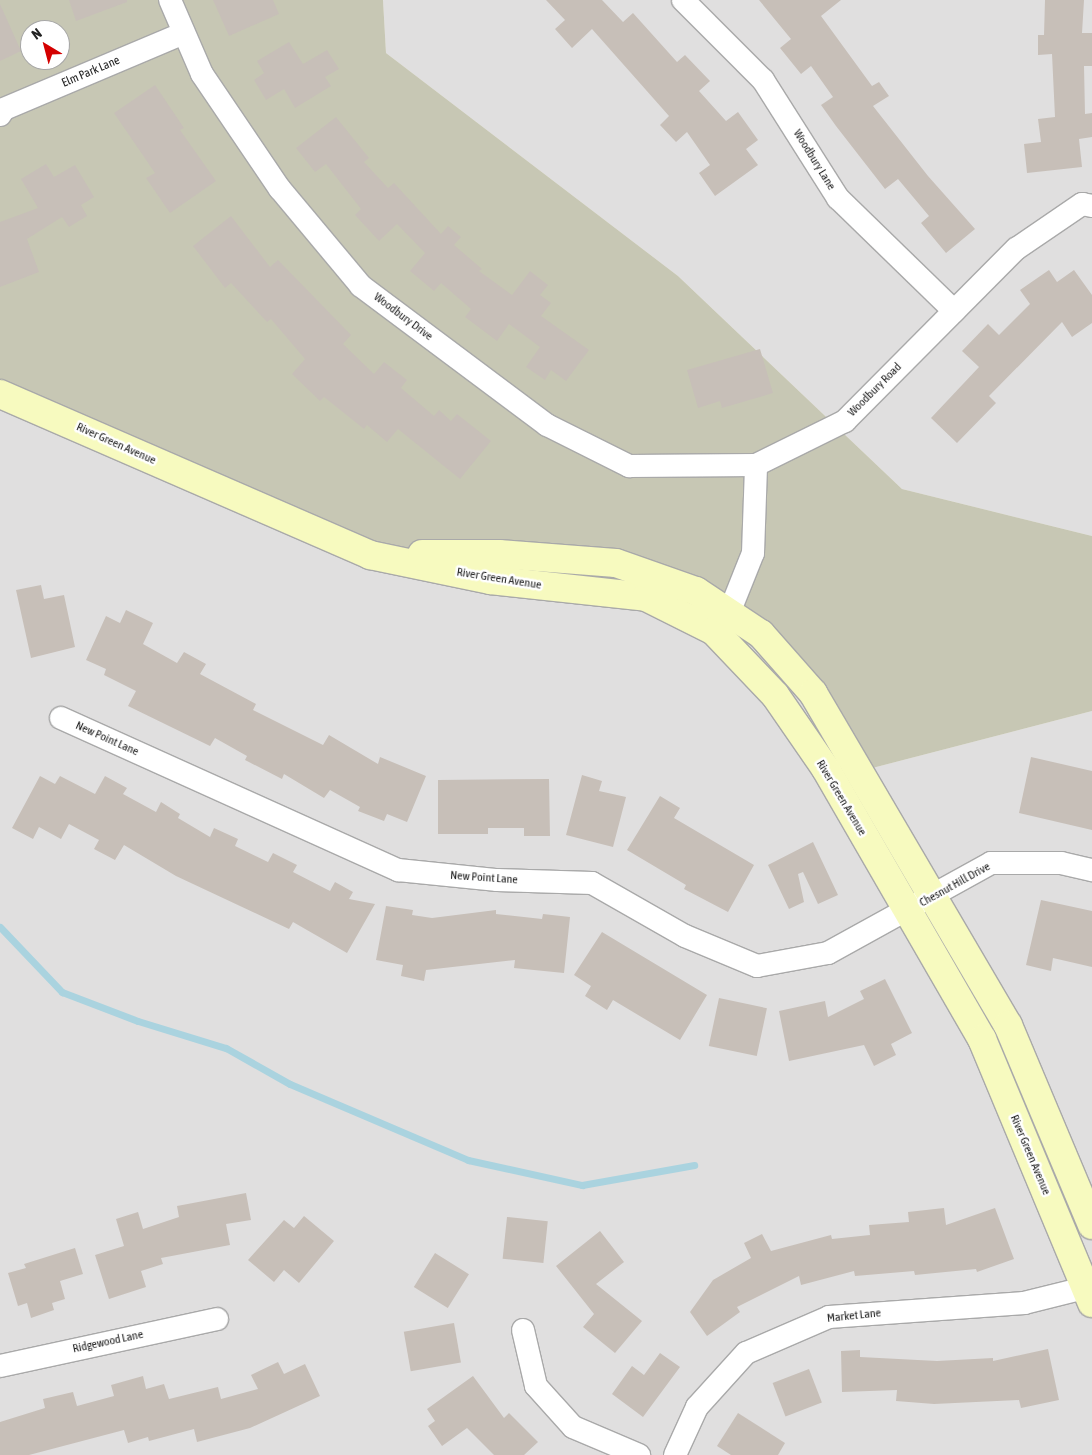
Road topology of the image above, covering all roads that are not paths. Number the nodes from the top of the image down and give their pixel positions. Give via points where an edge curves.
1 (170, 0) edge
2 (684, 0) edge
3 (184, 33) junction
4 (0, 115) edge
5 (1092, 206) edge
6 (954, 311) junction
7 (0, 394) edge
8 (756, 465) junction
9 (722, 622) junction
10 (60, 718) dead end
11 (1092, 870) edge
12 (933, 898) junction
13 (908, 911) junction
14 (1092, 1226) edge
15 (1090, 1292) edge
16 (216, 1318) dead end
17 (523, 1330) dead end
18 (0, 1366) edge
19 (639, 1455) edge
20 (675, 1455) edge

1 - 3 street, Woodbury Drive
2 - 6 street, Woodbury Lane via 763,80 838,198
3 - 4 street, Elm Park Lane via 4,109
3 - 8 street, Woodbury Drive via 202,74 280,189 368,292 547,425 629,466
5 - 6 street, Woodbury Road via 1082,204 1016,249
6 - 8 street, Woodbury Road via 845,421
7 - 9 street, River Green Avenue via 370,555 499,554 616,563 696,591
8 - 9 street via 753,553
9 - 12 street, River Green Avenue via 761,634 813,693
9 - 13 street, River Green Avenue via 826,770
10 - 13 street, New Point Lane via 398,870 497,880 592,883 685,936 757,966 828,953
11 - 12 street, Chesnut Hill Drive via 1061,863 991,863
12 - 13 street, Chesnut Hill Drive
12 - 14 street, River Green Avenue via 1008,1025
13 - 15 street, River Green Avenue via 982,1038
15 - 20 street, Market Lane via 1024,1302 829,1316 746,1353 698,1408
16 - 18 street, Ridgewood Lane
17 - 19 street via 536,1386 573,1427

